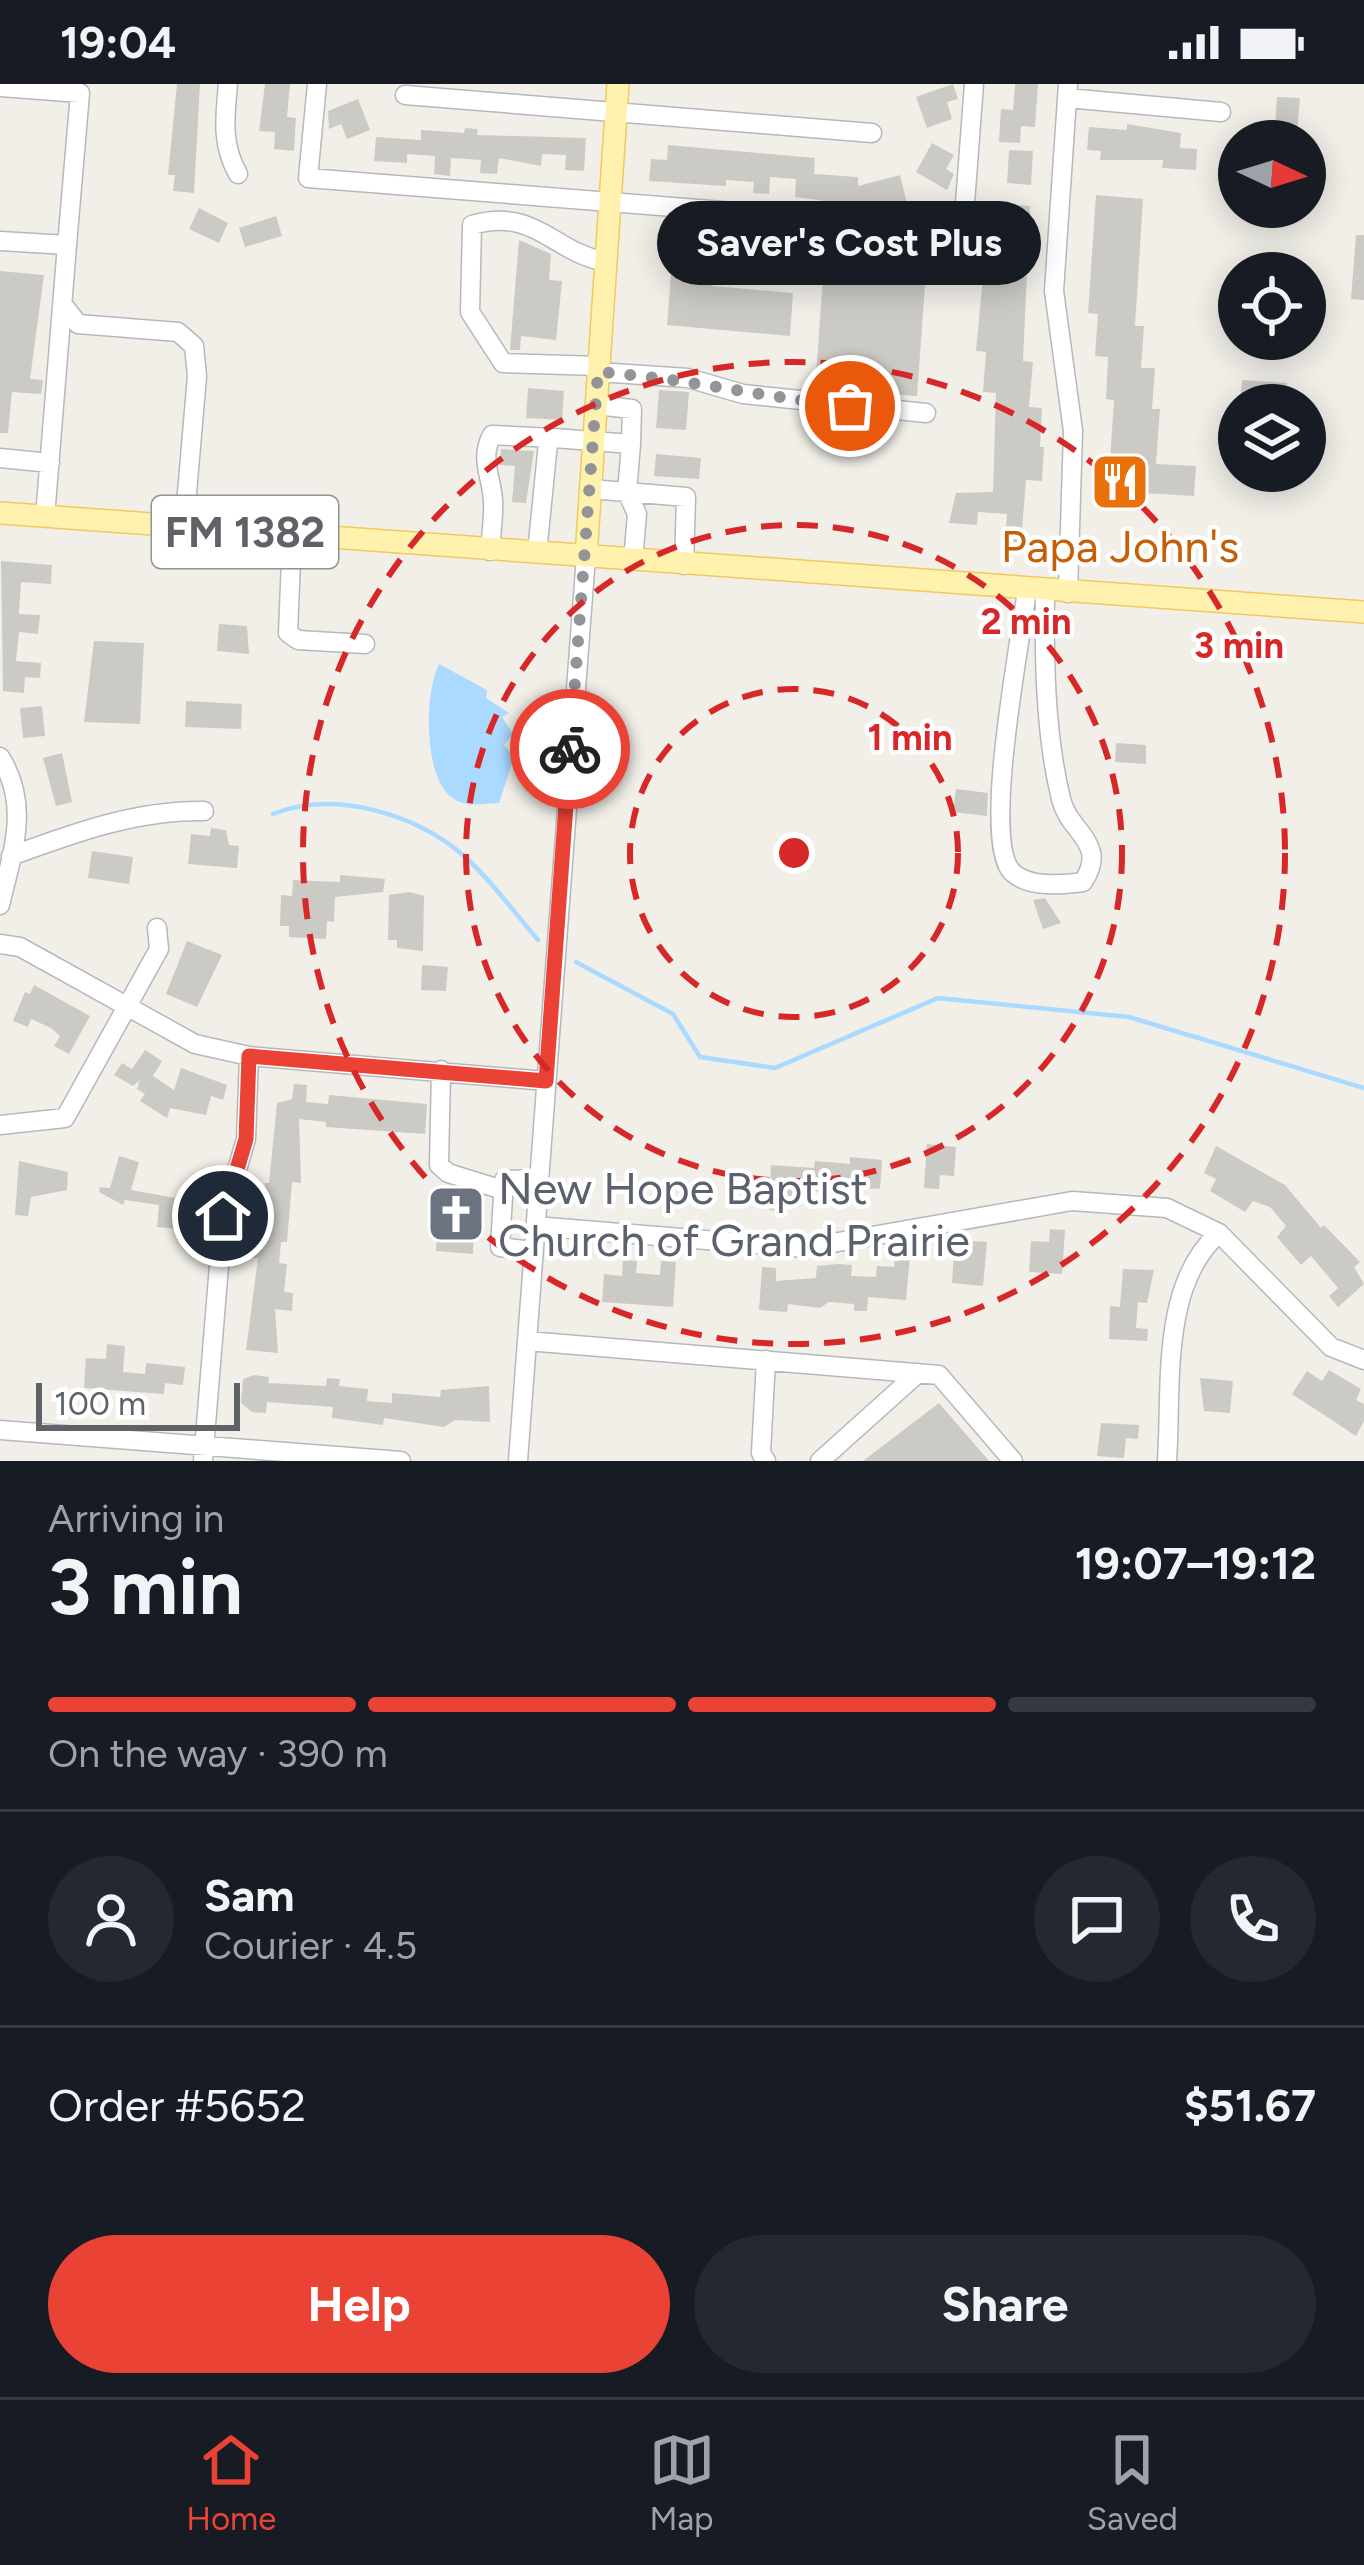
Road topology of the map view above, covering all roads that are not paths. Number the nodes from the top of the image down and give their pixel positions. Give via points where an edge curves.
1 (228, 84) edge
2 (316, 84) edge
3 (618, 84) edge
4 (974, 84) edge
5 (0, 86) edge
6 (1067, 91) edge
7 (405, 95) dead end
8 (616, 111) junction
9 (1221, 112) dead end
10 (872, 133) dead end
11 (238, 175) dead end
12 (610, 205) junction
13 (0, 241) edge
14 (67, 245) junction
15 (606, 262) junction
16 (63, 301) junction
17 (598, 369) junction
18 (596, 405) junction
19 (926, 413) dead end
20 (554, 438) junction
21 (594, 440) junction
22 (632, 444) junction
23 (0, 458) edge
24 (50, 463) junction
25 (590, 489) junction
26 (627, 492) junction
27 (0, 513) edge
28 (45, 517) junction
29 (184, 528) junction
30 (292, 536) junction
31 (490, 551) junction
32 (538, 554) junction
33 (586, 556) junction
34 (633, 560) junction
35 (684, 565) junction
36 (1047, 591) junction
37 (1364, 612) edge
38 (365, 644) dead end
39 (0, 757) edge
40 (204, 811) dead end
41 (11, 856) junction
42 (0, 905) edge
43 (157, 928) dead end
44 (0, 944) edge
45 (130, 1009) junction
46 (249, 1056) junction
47 (441, 1070) junction
48 (546, 1081) junction
49 (0, 1125) edge
50 (538, 1179) junction
51 (503, 1190) junction
52 (535, 1226) junction
53 (1219, 1233) junction
54 (533, 1251) junction
55 (527, 1341) junction
56 (766, 1360) junction
57 (1364, 1360) edge
58 (918, 1373) junction
59 (0, 1430) edge
60 (203, 1453) edge
61 (400, 1461) edge
62 (518, 1461) edge
63 (766, 1461) edge
64 (820, 1461) edge
65 (1013, 1461) edge
66 (1167, 1461) edge

1 - 11 street via 224,131
2 - 12 street via 308,178
3 - 8 main road
4 - 12 street via 963,230
5 - 14 street via 80,93
6 - 9 street
6 - 36 street via 1054,291 1073,431
7 - 8 street
8 - 10 street
8 - 12 main road
12 - 15 main road
13 - 14 street
14 - 16 street
15 - 17 main road
15 - 17 street via 522,222 472,225 470,312 503,363
16 - 24 street
16 - 29 street via 78,324 178,332 194,346
17 - 18 main road
17 - 19 street
18 - 21 main road
18 - 22 street via 632,409
20 - 21 street
20 - 31 street via 488,440
20 - 32 street
21 - 22 street
21 - 25 main road
22 - 26 street
23 - 24 street
24 - 28 street
25 - 26 street
25 - 33 main road
26 - 34 street via 637,514
26 - 35 street via 686,497
27 - 28 main road, FM 1382
28 - 29 main road, FM 1382
29 - 30 main road, FM 1382
30 - 31 main road, FM 1382
30 - 38 street via 288,634
31 - 32 main road, FM 1382
32 - 33 main road, FM 1382
33 - 34 main road, FM 1382
33 - 48 street
34 - 35 main road, FM 1382
35 - 36 main road, FM 1382
36 - 36 street via 1003,771 1001,850 1026,880 1069,884 1090,872 1092,847 1060,794 1046,672
36 - 37 main road, FM 1382
39 - 41 street via 20,814
40 - 41 street via 113,822
41 - 42 street
43 - 45 street via 159,949
44 - 45 street via 20,947
45 - 46 street via 168,1034
45 - 49 street via 65,1118
46 - 47 street
46 - 60 street via 246,1139 223,1216
47 - 48 street
47 - 51 street via 439,1165
48 - 50 street
50 - 51 street via 504,1180
50 - 52 street
51 - 54 street via 500,1247
52 - 53 street via 805,1248 1072,1201 1123,1201 1167,1208
52 - 54 street
53 - 57 street via 1330,1347
53 - 66 street via 1197,1252 1180,1295
54 - 55 street
55 - 56 street
55 - 62 street
56 - 58 street
56 - 63 street
58 - 64 street
58 - 65 street via 939,1375
59 - 60 street
60 - 61 street

